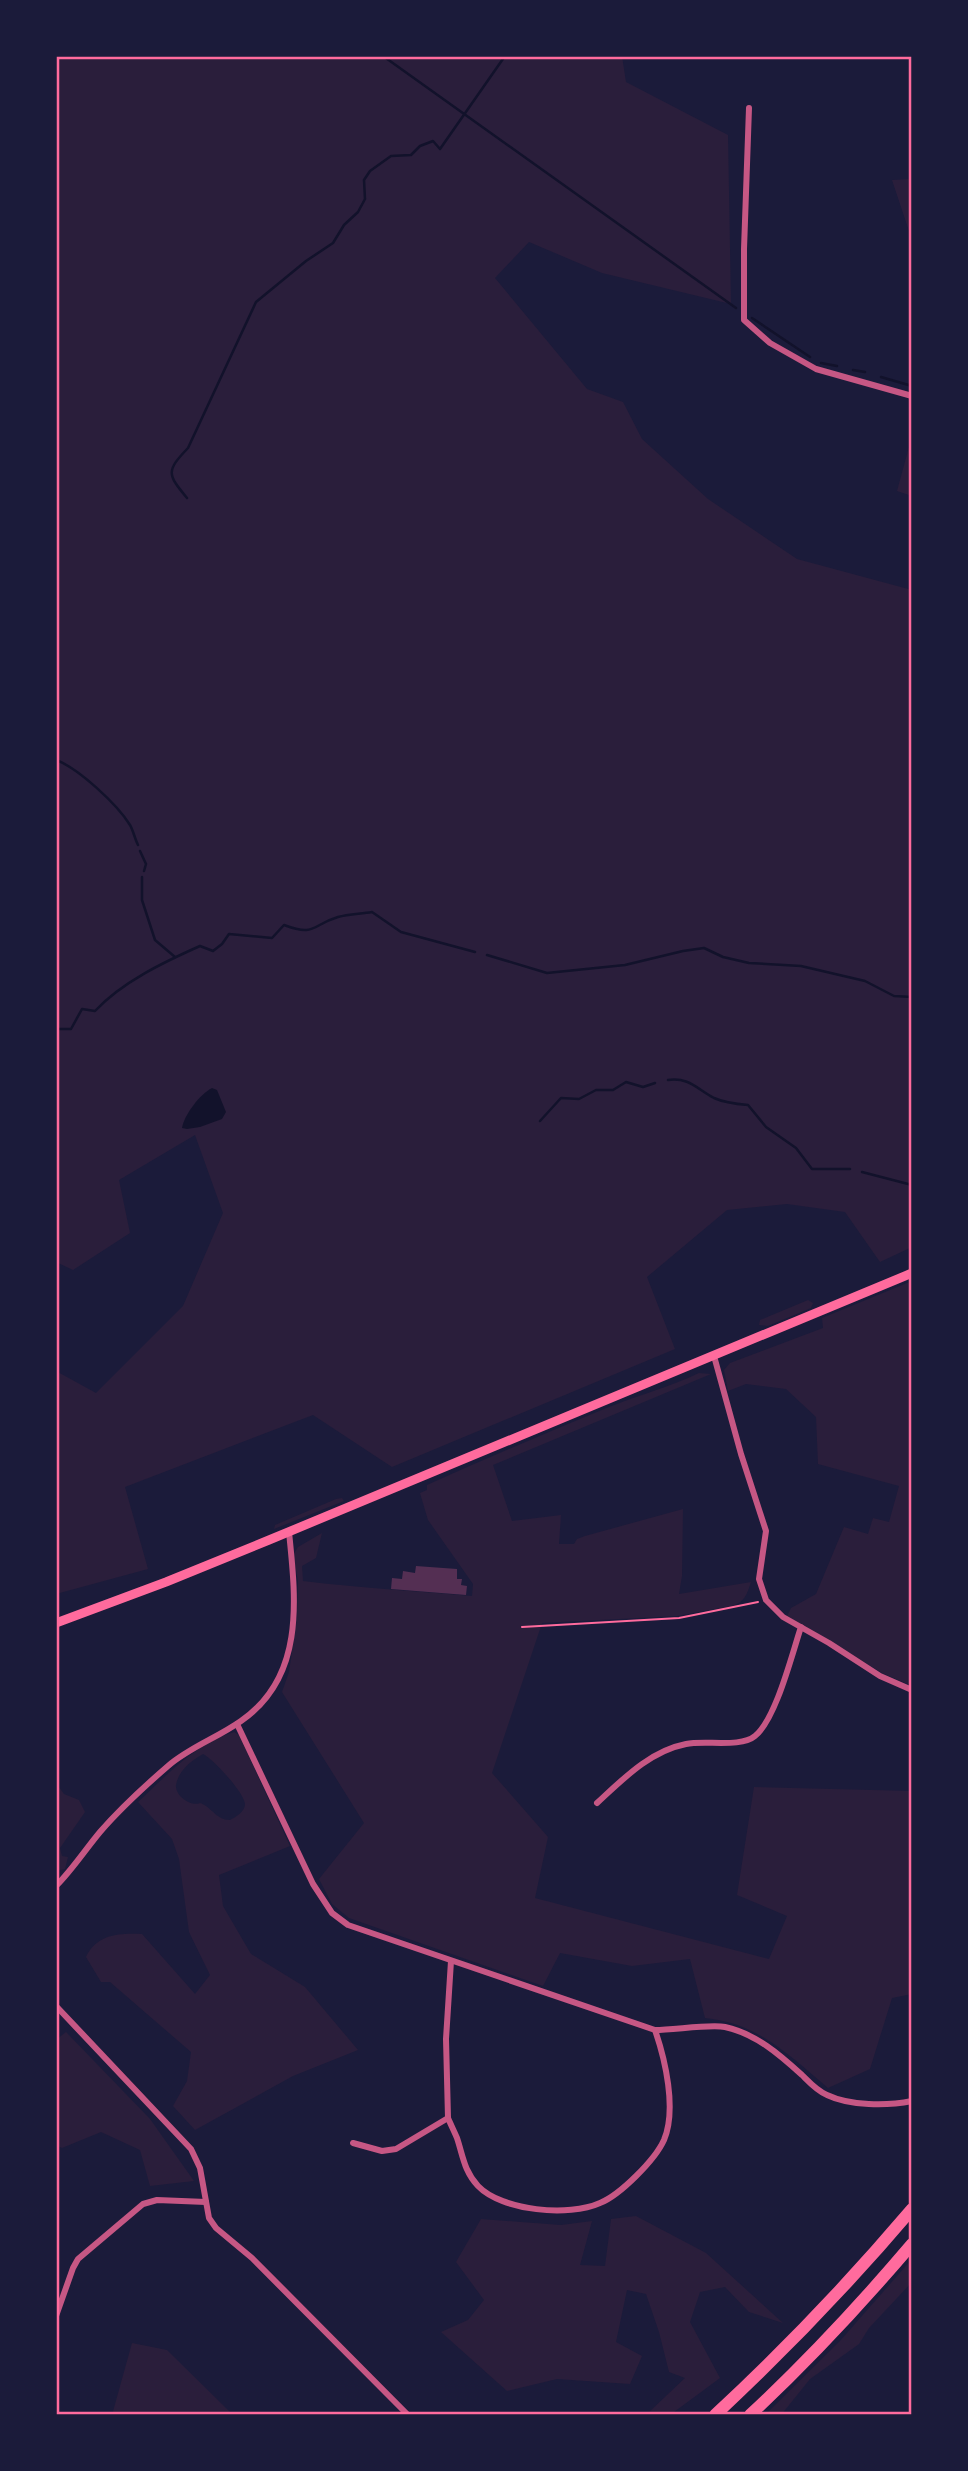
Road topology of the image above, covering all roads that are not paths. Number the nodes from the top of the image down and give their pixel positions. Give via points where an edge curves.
1 (749, 108) dead end
2 (912, 396) edge
3 (912, 1273) edge
4 (714, 1356) junction
5 (289, 1532) junction
6 (56, 1623) edge
7 (802, 1628) junction
8 (912, 1690) edge
9 (237, 1724) junction
10 (597, 1803) dead end
11 (56, 1886) edge
12 (451, 1961) junction
13 (56, 2006) edge
14 (655, 2030) junction
15 (912, 2101) edge
16 (448, 2118) junction
17 (353, 2143) dead end
18 (206, 2202) junction
19 (912, 2209) edge
20 (912, 2244) edge
21 (56, 2316) edge
22 (408, 2415) edge
23 (715, 2415) edge
24 (750, 2415) edge

1 - 2 street via 744,320 770,343 816,369
3 - 4 main road
4 - 5 main road
4 - 7 street via 766,1531 759,1579 766,1600 778,1614
5 - 6 main road
5 - 9 street via 294,1581 289,1649 274,1689
7 - 8 street via 880,1676
7 - 10 street via 773,1708 755,1736 671,1749 627,1775
9 - 11 street via 168,1766 102,1830
9 - 12 street via 313,1884 332,1913 366,1932
12 - 14 street
12 - 16 street via 446,2039
13 - 18 street via 191,2149
14 - 15 street via 723,2026 773,2049 826,2095 864,2103
14 - 16 street via 667,2072 665,2138 647,2165 602,2203 581,2209 549,2209 506,2202 486,2193 462,2162
16 - 17 street via 396,2148 382,2151
18 - 21 street via 157,2200 136,2209 78,2259
18 - 22 street via 216,2228 252,2258
19 - 23 highway via 849,2282
20 - 24 highway via 861,2304

